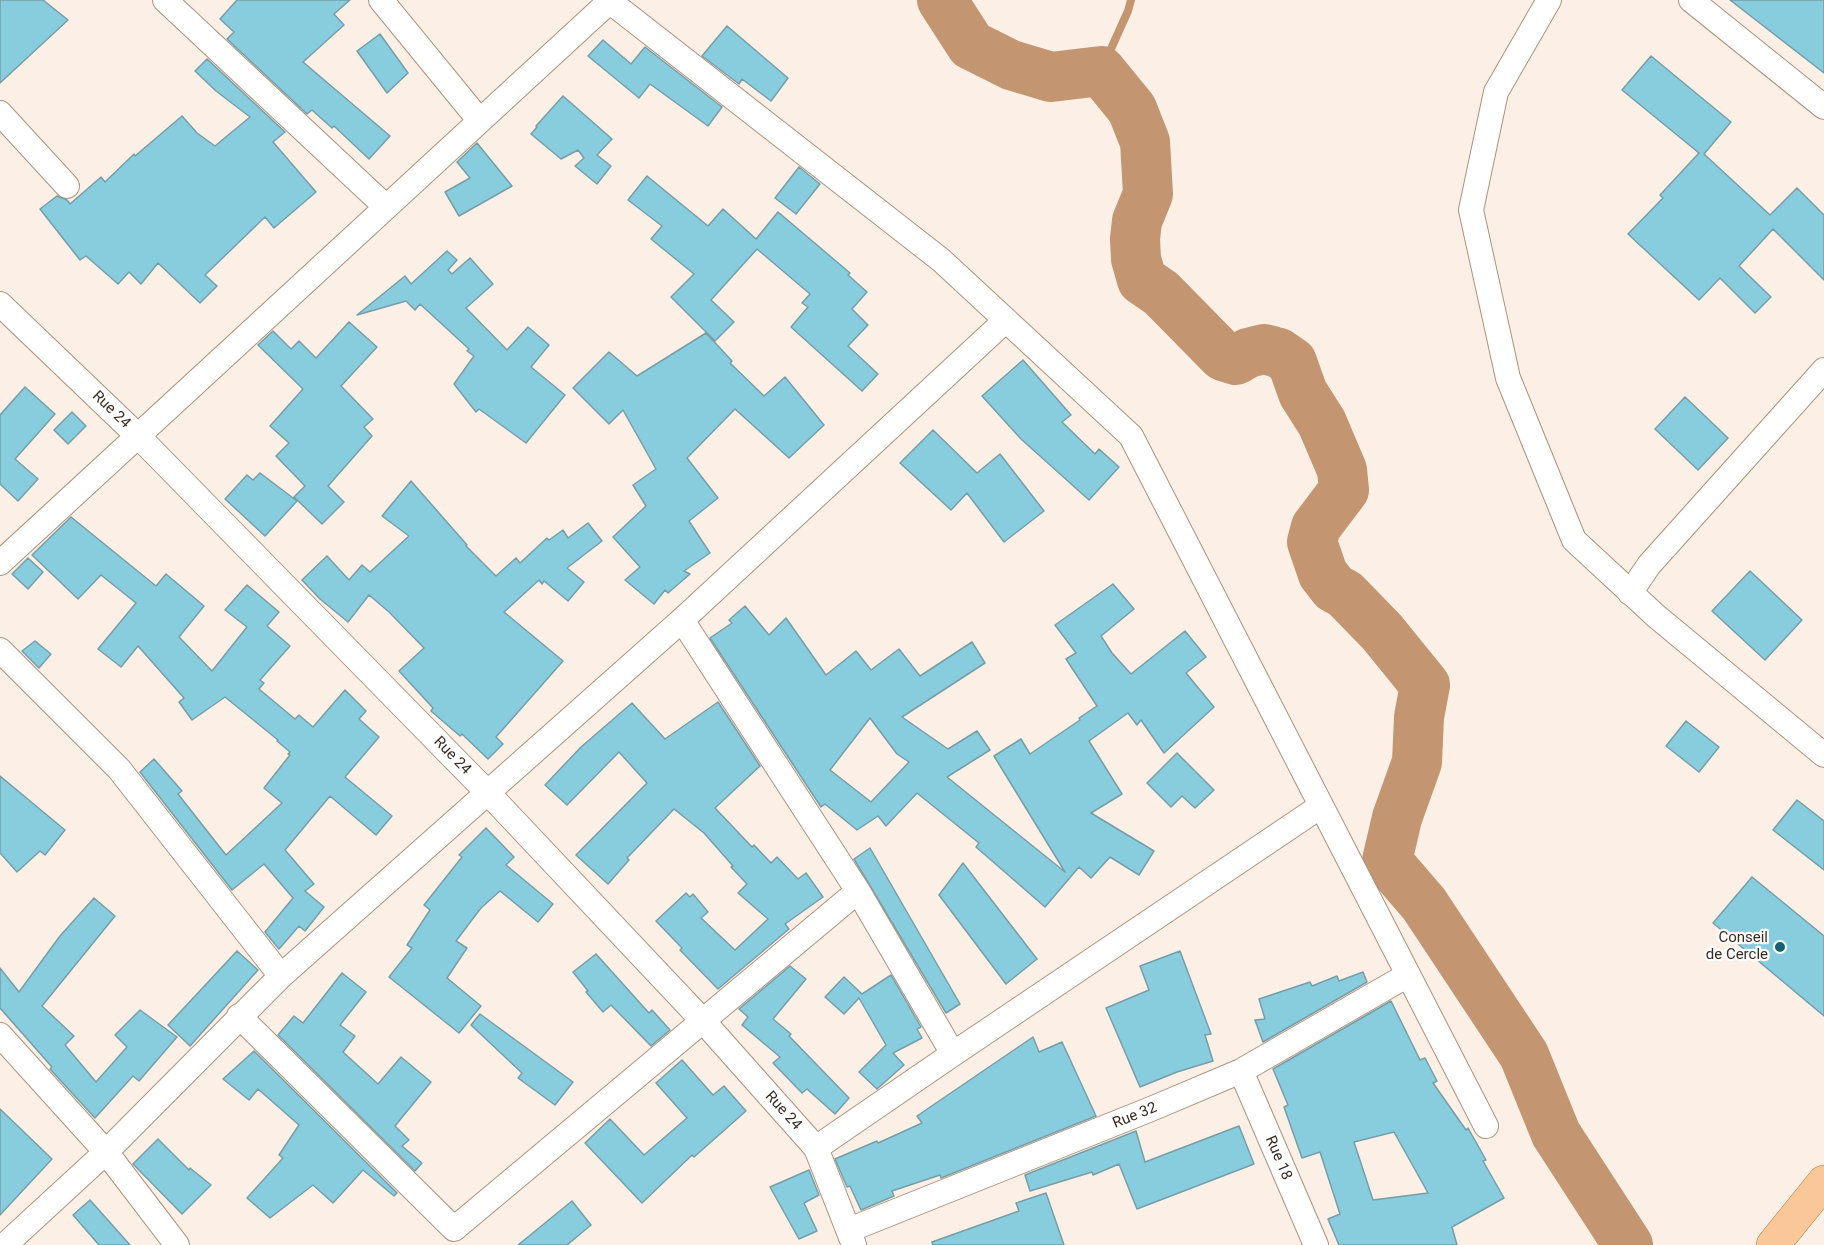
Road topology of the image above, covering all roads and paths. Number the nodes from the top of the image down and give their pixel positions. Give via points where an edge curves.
1 (165, 0) edge
2 (381, 0) edge
3 (1549, 0) edge
4 (1691, 0) edge
5 (608, 1) edge
6 (1824, 107) edge
7 (0, 113) edge
8 (480, 121) junction
9 (67, 186) dead end
10 (386, 207) junction
11 (0, 304) edge
12 (1006, 320) junction
13 (1824, 370) edge
14 (138, 436) junction
15 (0, 563) edge
16 (1630, 592) junction
17 (682, 620) junction
18 (0, 650) edge
19 (1824, 755) edge
20 (488, 793) junction
21 (1321, 806) junction
22 (858, 891) junction
23 (1408, 975) junction
24 (281, 976) junction
25 (239, 1016) junction
26 (704, 1022) junction
27 (0, 1035) edge
28 (953, 1053) junction
29 (1241, 1071) junction
30 (1486, 1126) dead end
31 (816, 1148) junction
32 (106, 1152) junction
33 (1824, 1182) edge
34 (851, 1237) edge
35 (5, 1245) edge
36 (177, 1245) edge
37 (1316, 1245) edge
38 (1773, 1245) edge

1 - 10 street
2 - 8 street
3 - 16 street via 1496,92 1471,210 1508,378 1574,540
4 - 6 street
5 - 8 street
5 - 12 street via 940,260
7 - 9 street
8 - 10 street
10 - 14 street
11 - 14 street, Rue 24
12 - 17 street
12 - 21 street via 1131,436
13 - 16 street via 1649,565
14 - 15 street
14 - 20 street, Rue 24
16 - 19 street
17 - 20 street
17 - 22 street
18 - 24 street via 119,769
20 - 24 street
20 - 26 street, Rue 24
21 - 23 street
21 - 28 street
22 - 26 street
22 - 28 street
23 - 29 street, Rue 32
23 - 30 street
24 - 25 street
25 - 26 street via 454,1229
25 - 32 street
26 - 31 street, Rue 24
27 - 32 street
28 - 31 street
29 - 34 street, Rue 32
29 - 37 street, Rue 18
31 - 34 street, Rue 24
32 - 35 street
32 - 36 street
33 - 38 main road

